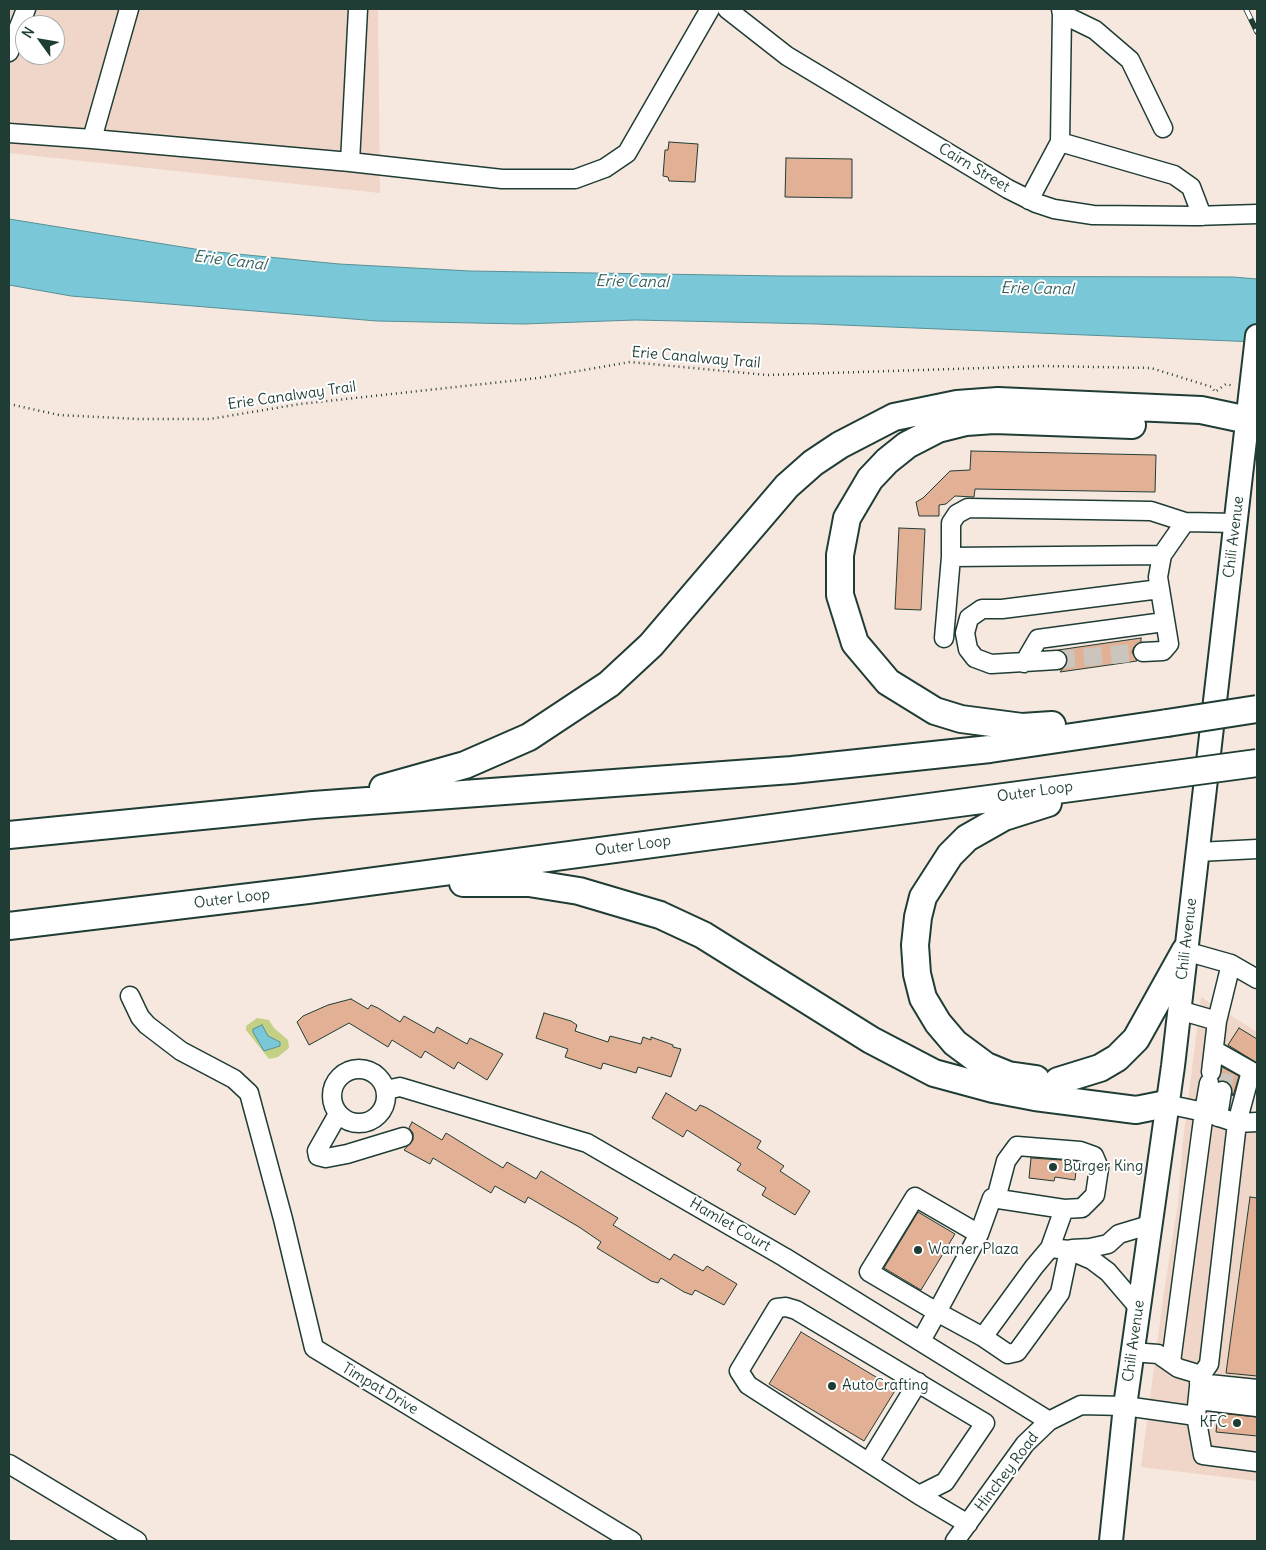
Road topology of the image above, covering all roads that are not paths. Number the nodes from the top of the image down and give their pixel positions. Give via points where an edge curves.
1 (26, 9) edge
2 (129, 9) edge
3 (358, 9) edge
4 (710, 9) edge
5 (727, 9) edge
6 (1061, 11) edge
7 (9, 52) edge
8 (1164, 128) dead end
9 (9, 133) edge
10 (92, 139) junction
11 (1060, 142) junction
12 (350, 162) junction
13 (1029, 200) junction
14 (1257, 214) edge
15 (1202, 216) junction
16 (1257, 336) edge
17 (1253, 420) edge
18 (1184, 522) junction
19 (1236, 523) junction
20 (1162, 555) junction
21 (951, 557) junction
22 (1160, 589) junction
23 (1164, 622) junction
24 (944, 638) dead end
25 (1143, 652) tunnel mouth
26 (1057, 660) tunnel mouth
27 (1024, 662) junction
28 (1257, 709) edge
29 (1167, 723) junction
30 (1257, 763) edge
31 (1079, 786) junction
32 (313, 805) junction
33 (9, 835) edge
34 (1257, 849) edge
35 (1198, 852) junction
36 (308, 890) junction
37 (9, 926) edge
38 (1185, 951) junction
39 (1230, 964) junction
40 (1257, 979) edge
41 (130, 996) dead end
42 (1179, 1010) junction
43 (1216, 1021) junction
44 (1218, 1071) junction
45 (1058, 1081) junction
46 (386, 1090) junction
47 (1166, 1104) junction
48 (338, 1114) junction
49 (1211, 1114) junction
50 (1257, 1122) edge
51 (1237, 1123) junction
52 (402, 1137) dead end
53 (996, 1199) junction
54 (1064, 1209) junction
55 (1149, 1225) junction
56 (979, 1234) junction
57 (1050, 1248) junction
58 (1069, 1250) junction
59 (1138, 1307) junction
60 (937, 1312) junction
61 (983, 1337) junction
62 (920, 1341) junction
63 (1132, 1352) junction
64 (1170, 1362) junction
65 (1200, 1380) junction
66 (918, 1382) junction
67 (1257, 1389) edge
68 (1125, 1406) junction
69 (1257, 1407) edge
70 (1197, 1408) junction
71 (1049, 1421) junction
72 (869, 1462) junction
73 (1257, 1462) edge
74 (9, 1464) edge
75 (919, 1495) junction
76 (968, 1524) junction
77 (1113, 1540) edge
78 (137, 1541) edge
79 (632, 1541) edge
80 (956, 1541) edge

1 - 7 street
2 - 10 street
3 - 12 street
4 - 12 street via 627,153 605,168 575,179 502,179
5 - 13 street, Cairn Street via 787,56
6 - 8 street via 1096,30 1130,60
6 - 11 street
9 - 10 street
10 - 12 street
11 - 13 street
11 - 15 street via 1174,176 1190,187
13 - 15 street, Cairn Street via 1083,214
14 - 15 street, Cairn Street
16 - 17 main road, Chili Avenue via 1252,379
17 - 19 main road, Chili Avenue
17 - 29 highway via 1198,427 994,420 966,422 938,429 907,445 870,479 848,518 840,555 840,595 846,618 855,643 870,663 888,682 908,696 935,711 999,725
17 - 32 highway via 1201,410 998,401 957,404 894,417 840,445 787,486 652,645 609,684 566,714 530,737 465,765
18 - 19 street
18 - 20 street
18 - 21 street via 1151,511 968,508 957,514 951,523
19 - 35 main road, Chili Avenue
20 - 21 street
20 - 22 street via 1158,577
21 - 24 street
22 - 23 street
22 - 27 street via 982,609 969,618 966,633 968,649 974,658 991,664
23 - 25 street via 1169,644 1163,651
23 - 27 street via 1038,639
26 - 27 street
28 - 29 highway, bridge
29 - 32 highway via 990,749 792,770
30 - 31 highway, Outer Loop, bridge
31 - 36 highway, Outer Loop
31 - 45 highway via 1045,804 1004,817 967,838 950,855 924,897 918,917 916,945 917,974 923,998 955,1044 986,1066 1008,1075
32 - 33 highway
34 - 35 street
35 - 38 main road, Chili Avenue
36 - 37 highway, Outer Loop
36 - 47 highway via 481,882 529,883 579,891 660,915 703,935 871,1040 934,1073 1035,1097 1136,1110
38 - 39 street
38 - 42 main road, Chili Avenue
38 - 45 highway via 1136,1040 1117,1058 1100,1068
39 - 40 street
39 - 43 street
41 - 79 street, Timpat Drive via 147,1026 181,1051 234,1079 246,1089 262,1137 314,1348
42 - 43 street
42 - 47 main road, Chili Avenue
43 - 44 street
44 - 49 street
44 - 51 street via 1251,1071
45 - 47 highway via 1137,1092
46 - 48 street via 384,1108 371,1121 353,1123
46 - 48 street via 369,1070 351,1070 336,1080 332,1088 333,1106
46 - 62 street, Hamlet Court via 400,1087 587,1143 784,1256
47 - 49 street
47 - 55 main road, Chili Avenue
48 - 52 street via 317,1151 318,1156 326,1158 347,1154
49 - 51 street
49 - 64 street
50 - 51 street
51 - 65 street via 1209,1364
53 - 54 street
53 - 54 street via 1006,1160 1017,1146 1080,1151 1094,1156 1099,1168 1095,1195 1082,1208
53 - 56 street via 992,1198
54 - 57 street
55 - 58 street via 1119,1234 1103,1245
55 - 59 main road, Chili Avenue
56 - 60 street
56 - 60 street via 914,1196 869,1272
57 - 58 street
57 - 61 street
58 - 59 street via 1102,1267
58 - 61 street via 1060,1292 1018,1352 1008,1354
59 - 63 main road, Chili Avenue
60 - 61 street
60 - 62 street
62 - 71 street, Hamlet Court
63 - 64 street via 1158,1354
63 - 68 main road, Chili Avenue
64 - 65 street via 1198,1374
65 - 67 street
65 - 70 street
66 - 72 street
66 - 72 street via 796,1310 777,1308 771,1316 739,1370 748,1385
66 - 75 street via 985,1423 945,1482
68 - 70 street, Hinchey Road
68 - 71 street, Hinchey Road via 1081,1405
68 - 77 main road, Chili Avenue
69 - 70 street, Hinchey Road
70 - 73 street via 1203,1455
71 - 76 street, Hinchey Road via 1025,1444
72 - 75 street
74 - 78 street
75 - 76 street
76 - 80 street, Hinchey Road

